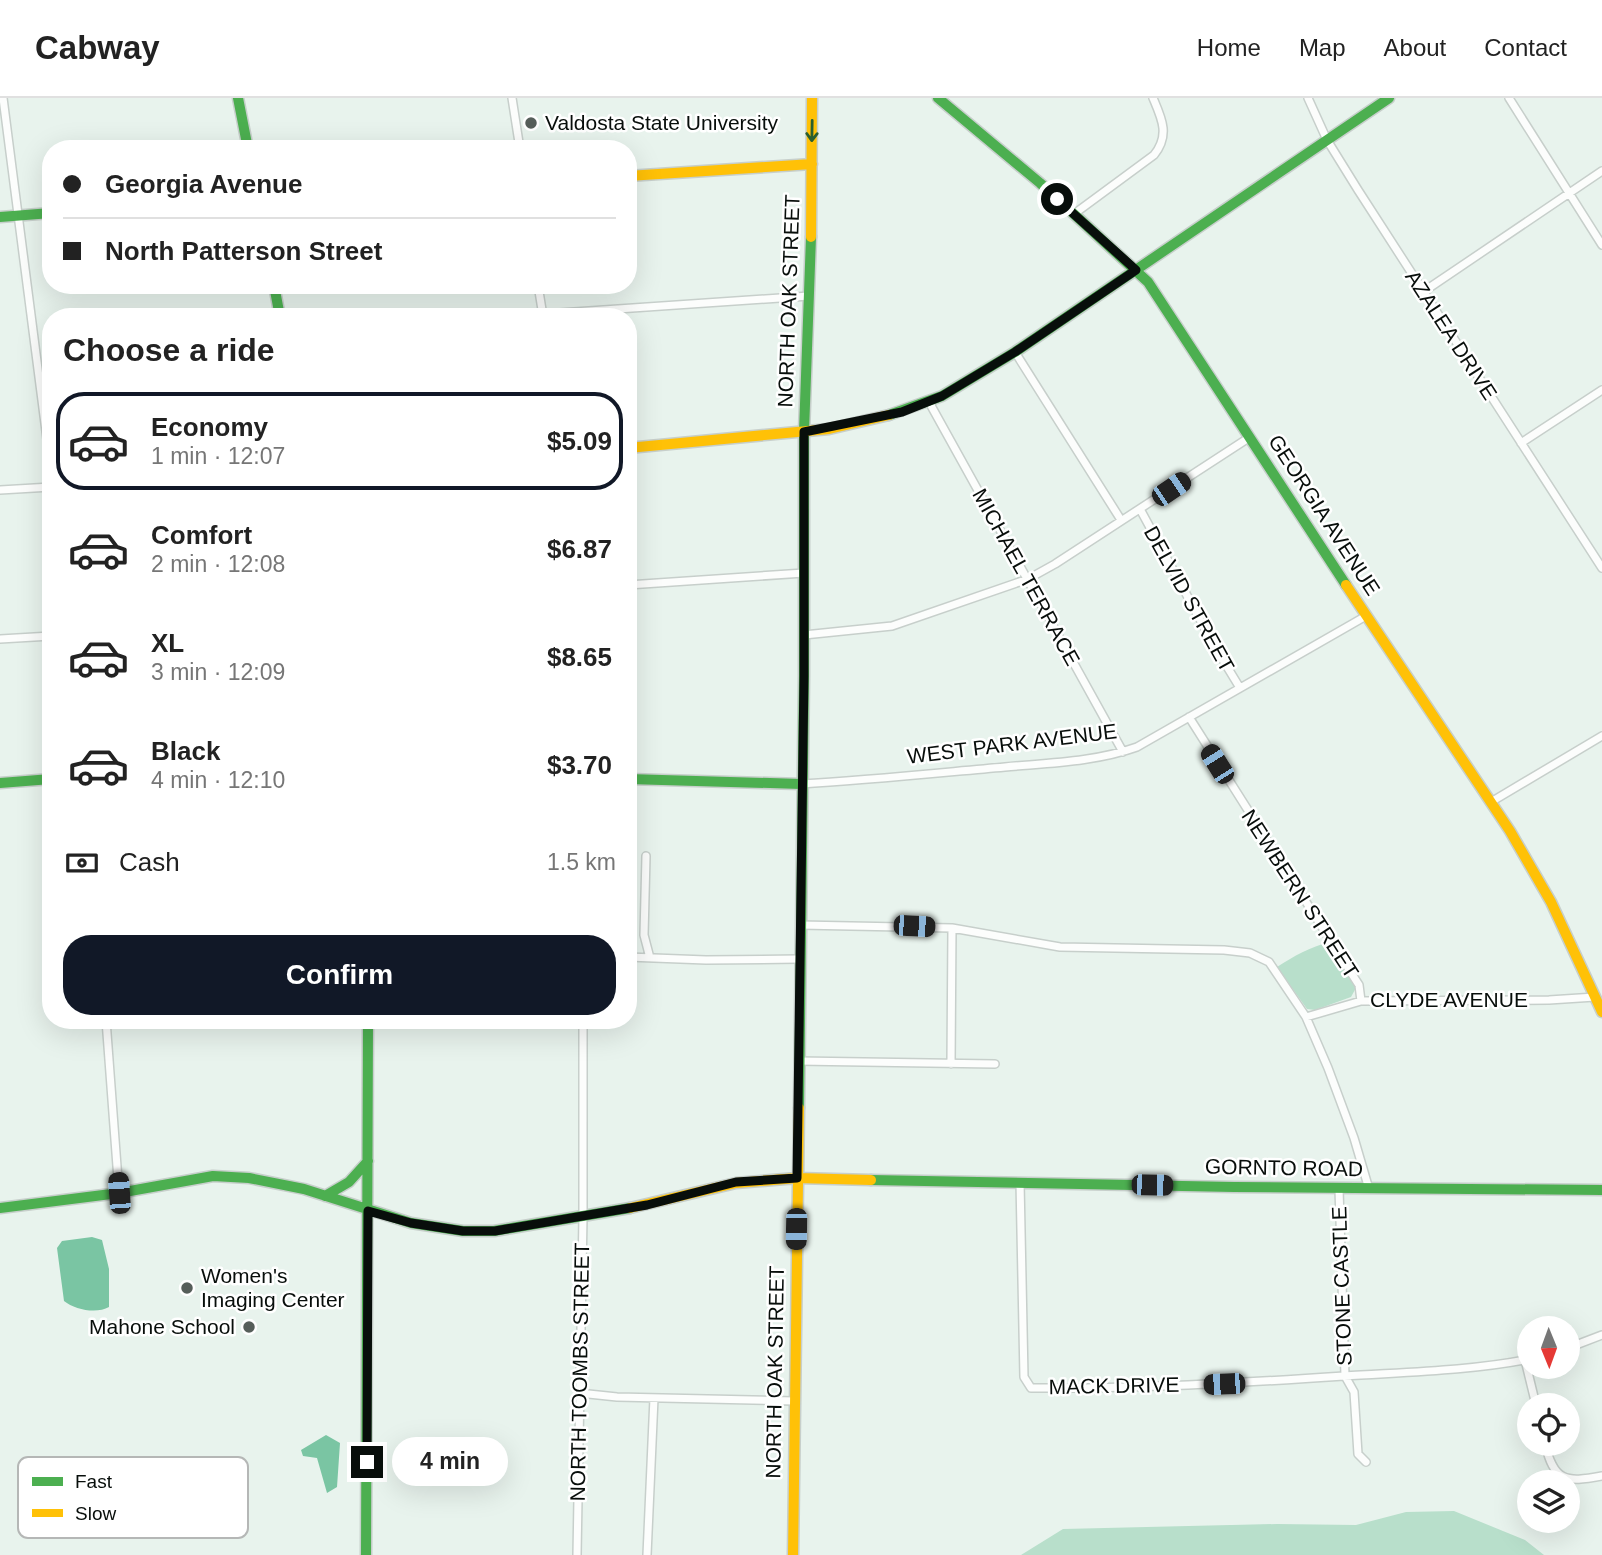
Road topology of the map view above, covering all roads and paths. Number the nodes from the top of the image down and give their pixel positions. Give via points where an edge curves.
1 (3, 98) edge
2 (238, 98) edge
3 (512, 98) edge
4 (813, 98) edge
5 (939, 98) edge
6 (1153, 98) edge
7 (1308, 98) edge
8 (1389, 98) edge
9 (1509, 98) edge
10 (246, 140) edge
11 (519, 140) edge
12 (1328, 140) junction
13 (812, 164) junction
14 (1602, 171) edge
15 (637, 175) edge
16 (1570, 192) junction
17 (42, 214) edge
18 (1074, 214) junction
19 (18, 215) junction
20 (0, 217) edge
21 (1602, 245) edge
22 (1136, 270) junction
23 (1423, 292) junction
24 (809, 296) junction
25 (637, 309) edge
26 (1015, 352) junction
27 (1602, 390) edge
28 (42, 400) edge
29 (929, 402) junction
30 (804, 432) junction
31 (1250, 437) junction
32 (1521, 443) junction
33 (637, 448) edge
34 (42, 488) edge
35 (0, 490) edge
36 (1140, 509) junction
37 (1121, 520) junction
38 (1602, 568) edge
39 (804, 573) junction
40 (1028, 579) junction
41 (637, 584) edge
42 (1366, 616) junction
43 (804, 635) junction
44 (42, 637) edge
45 (0, 639) edge
46 (1240, 688) junction
47 (1189, 717) junction
48 (1602, 736) edge
49 (1123, 752) junction
50 (637, 779) edge
51 (42, 780) edge
52 (0, 783) edge
53 (801, 784) junction
54 (1491, 802) junction
55 (646, 856) dead end
56 (800, 925) junction
57 (952, 928) junction
58 (637, 957) edge
59 (650, 958) junction
60 (799, 959) junction
61 (1595, 997) junction
62 (1361, 1001) junction
63 (1602, 1012) edge
64 (1306, 1017) junction
65 (107, 1029) edge
66 (368, 1029) edge
67 (583, 1029) edge
68 (798, 1061) junction
69 (951, 1064) junction
70 (995, 1064) dead end
71 (368, 1161) junction
72 (797, 1178) junction
73 (1020, 1182) junction
74 (1339, 1189) junction
75 (1369, 1189) junction
76 (1602, 1190) edge
77 (119, 1193) junction
78 (325, 1196) junction
79 (0, 1208) edge
80 (368, 1211) junction
81 (583, 1217) junction
82 (1602, 1335) edge
83 (1580, 1343) edge
84 (1517, 1360) edge
85 (1345, 1376) junction
86 (579, 1393) junction
87 (654, 1398) junction
88 (794, 1401) junction
89 (1548, 1456) edge
90 (1366, 1462) dead end
91 (1602, 1476) edge
92 (366, 1555) edge
93 (577, 1555) edge
94 (647, 1555) edge
95 (793, 1555) edge

1 - 19 street
2 - 10 street
3 - 11 street
4 -> 13 street, NORTH OAK STREET
5 - 18 street, GEORGIA AVENUE
6 - 18 street via 1165,135 1160,148
7 - 12 street, AZALEA DRIVE
8 - 12 street
9 - 16 street
12 - 22 street
12 - 23 street, AZALEA DRIVE
13 - 15 street
13 - 24 street, NORTH OAK STREET
14 - 16 street
16 - 21 street
16 - 23 street
17 - 19 street
18 - 22 street, GEORGIA AVENUE
19 - 20 street
19 - 28 street
22 - 26 street
22 - 31 street, GEORGIA AVENUE
23 - 32 street, AZALEA DRIVE
24 - 25 street
24 - 30 street, NORTH OAK STREET
26 - 29 street
26 - 37 street, DELVID STREET
27 - 32 street
29 - 30 street
29 - 40 street, MICHAEL TERRACE
30 - 33 street
30 - 39 street, NORTH OAK STREET
31 - 36 street
31 - 42 street, GEORGIA AVENUE
32 - 38 street, AZALEA DRIVE
34 - 35 street
36 - 37 street
36 - 46 street, DELVID STREET
37 - 40 street
39 - 41 street
39 - 43 street, NORTH OAK STREET
40 - 43 street via 892,626
40 - 49 street, MICHAEL TERRACE
42 - 46 street, WEST PARK AVENUE
42 - 54 street, GEORGIA AVENUE
43 - 53 street, NORTH OAK STREET
44 - 45 street
46 - 47 street, WEST PARK AVENUE
47 - 49 street, WEST PARK AVENUE
47 - 62 street, NEWBERN STREET via 1359,985
48 - 54 street
49 - 53 street, WEST PARK AVENUE
50 - 53 street, WEST PARK AVENUE
51 - 52 street
53 - 56 street, NORTH OAK STREET
54 - 61 street, GEORGIA AVENUE via 1551,902
55 - 59 street via 645,934
56 - 57 street
56 - 60 street, NORTH OAK STREET
57 - 64 street via 1060,947 1250,953 1269,962
57 - 69 street
58 - 59 street
59 - 60 street
60 - 68 street, NORTH OAK STREET
61 - 62 street, CLYDE AVENUE
61 - 63 street, GEORGIA AVENUE
62 - 64 street, CLYDE AVENUE
64 - 75 street
65 - 77 street
66 - 71 street
67 - 81 street, NORTH TOOMBS STREET
68 - 69 street
68 - 72 street, NORTH OAK STREET
69 - 70 street
71 - 78 street via 345,1187
71 - 80 street
72 - 73 street, GORNTO ROAD
72 - 81 street, GORNTO ROAD via 736,1182
72 - 88 street, NORTH OAK STREET
73 - 74 street, GORNTO ROAD
73 - 85 street, MACK DRIVE via 1024,1377 1031,1388 1109,1389
74 - 75 street, GORNTO ROAD
74 - 85 street, STONE CASTLE
75 - 76 street, GORNTO ROAD
77 - 78 street, GORNTO ROAD via 213,1177 249,1178
77 - 79 street, GORNTO ROAD
78 - 80 street, GORNTO ROAD
80 - 81 street, GORNTO ROAD via 463,1231 495,1231
80 - 92 street
81 - 86 street, NORTH TOOMBS STREET
82 - 83 street
84 - 85 street, MACK DRIVE
85 - 90 street, STONE CASTLE via 1354,1392 1358,1454
86 - 87 street
86 - 93 street, NORTH TOOMBS STREET
87 - 88 street
87 - 94 street
88 - 95 street, NORTH OAK STREET
89 - 91 street via 1560,1475

